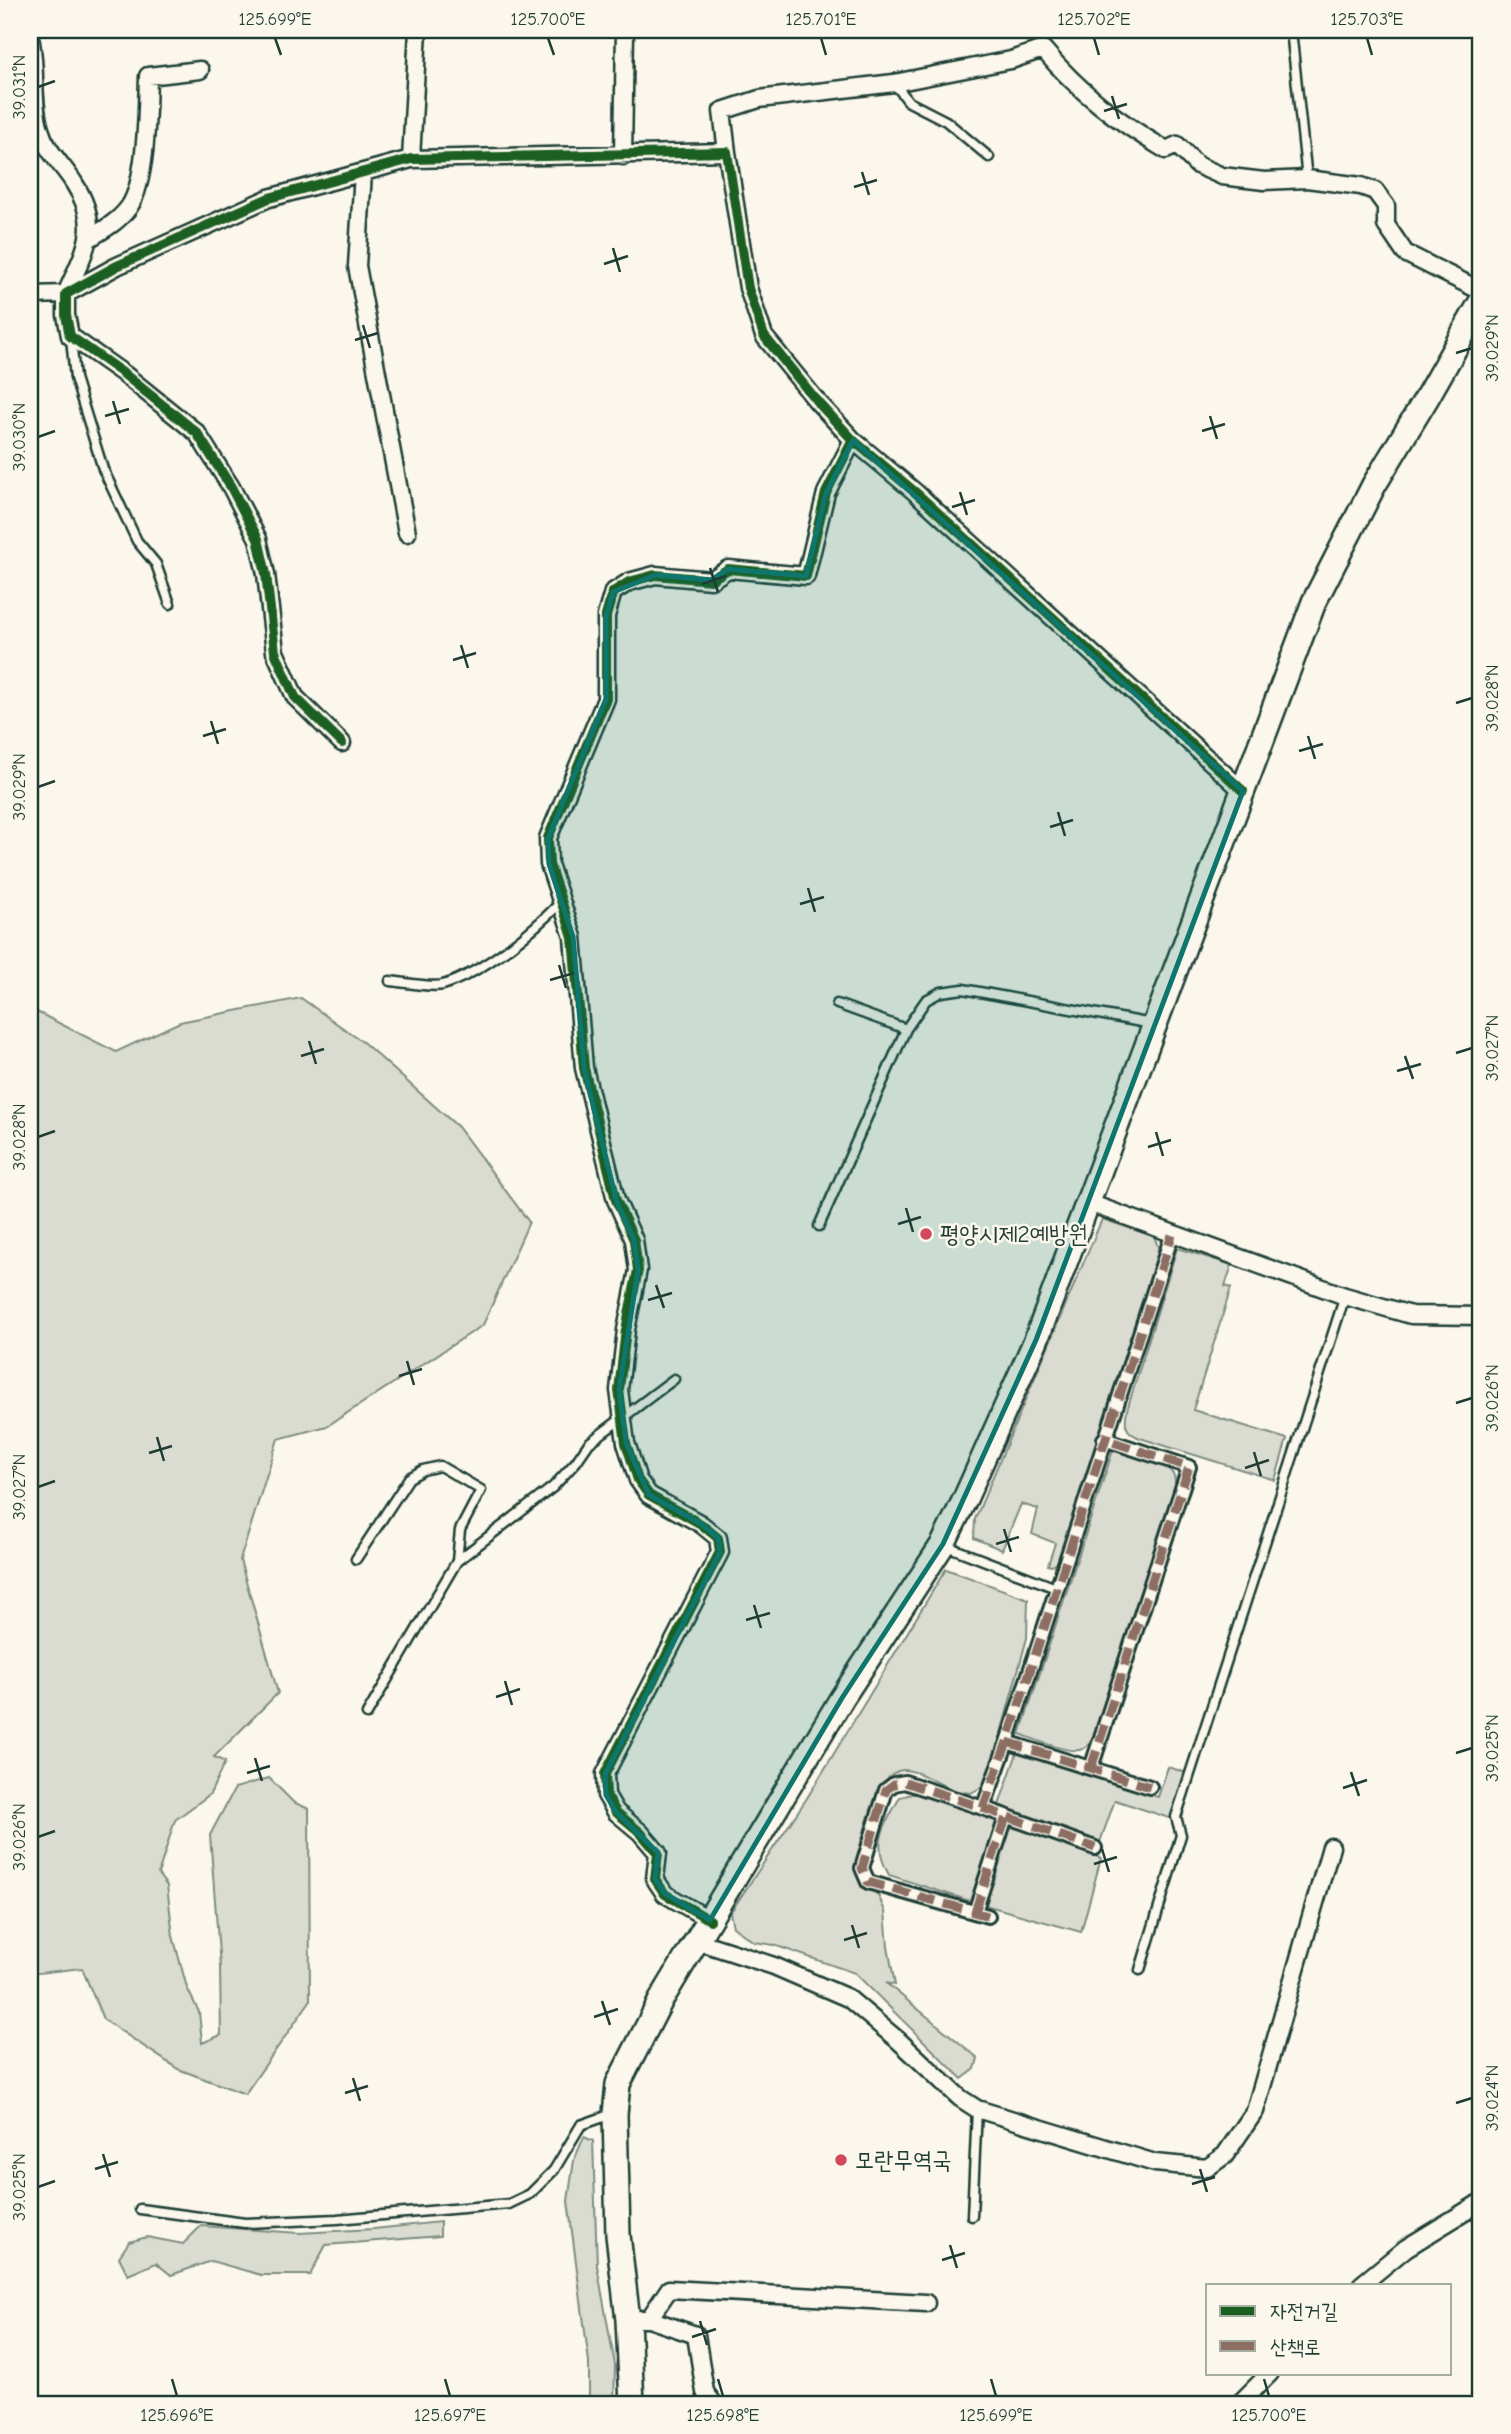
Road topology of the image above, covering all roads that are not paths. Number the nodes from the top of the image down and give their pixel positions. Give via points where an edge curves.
1 (418, 30) edge
2 (625, 30) edge
3 (1292, 30) edge
4 (30, 38) edge
5 (200, 70) dead end
6 (894, 83) junction
7 (727, 152) junction
8 (624, 156) junction
9 (989, 157) dead end
10 (411, 159) junction
11 (363, 173) junction
12 (1307, 179) junction
13 (90, 238) junction
14 (1481, 290) edge
15 (66, 294) junction
16 (30, 295) edge
17 (1481, 302) edge
18 (70, 335) junction
19 (853, 440) junction
20 (407, 533) dead end
21 (170, 604) dead end
22 (342, 743) dead end
23 (1244, 790) junction
24 (562, 901) junction
25 (390, 981) dead end
26 (837, 1004) dead end
27 (1155, 1025) junction
28 (906, 1029) junction
29 (1089, 1203) junction
30 (819, 1226) dead end
31 (1172, 1235) junction
32 (1345, 1296) junction
33 (1481, 1316) edge
34 (674, 1379) dead end
35 (623, 1416) junction
36 (1104, 1438) junction
37 (943, 1544) junction
38 (356, 1559) dead end
39 (457, 1561) junction
40 (1056, 1588) junction
41 (367, 1714) dead end
42 (1007, 1742) junction
43 (1091, 1769) junction
44 (1150, 1787) dead end
45 (983, 1808) junction
46 (1006, 1817) junction
47 (1331, 1847) dead end
48 (1095, 1848) dead end
49 (710, 1920) junction
50 (697, 1941) junction
51 (1140, 1970) dead end
52 (977, 2109) junction
53 (615, 2113) junction
54 (1481, 2202) edge
55 (140, 2209) dead end
56 (972, 2216) dead end
57 (1362, 2284) edge
58 (926, 2303) dead end
59 (639, 2320) junction
60 (1269, 2374) edge
61 (632, 2404) edge
62 (714, 2404) edge
63 (1239, 2404) edge

1 - 10 street
2 - 8 street
3 - 12 lane
4 - 13 street via 39,128 75,183 88,215
5 - 13 street via 148,76 147,125 131,204 118,220
6 - 7 street via 759,99 722,111
6 - 9 lane via 909,102 946,121
6 - 12 street via 1011,60 1043,48 1069,80 1124,125 1166,150 1177,145 1197,164 1222,176 1264,181
7 - 8 street
7 - 19 street via 748,288 764,336
8 - 10 street
10 - 11 street
11 - 15 street via 269,198 117,266
11 - 20 street via 357,266
12 - 14 street via 1375,191 1386,206 1386,225 1405,253
13 - 15 street
15 - 16 street
15 - 18 street
17 - 23 main road via 1374,485 1314,602
18 - 21 lane via 75,378 103,469 137,541 156,564
18 - 22 street via 197,433 258,539 275,652 295,697
19 - 23 street
19 - 24 street via 826,493 806,576 728,569 711,580 655,575 613,592 606,616 606,699 548,838 549,864
23 - 27 main road
24 - 25 lane via 510,946 459,977 441,985
24 - 35 street via 573,937 584,1068 616,1200 636,1250 638,1270 619,1390
26 - 28 lane
27 - 28 lane via 963,989 926,1000
27 - 29 main road
28 - 30 lane
29 - 31 street
29 - 37 main road via 1036,1340
31 - 32 street
31 - 36 street
32 - 33 street via 1411,1315
32 - 51 lane via 1176,1817 1181,1835
34 - 35 lane
35 - 39 lane via 589,1443 553,1487
35 - 49 street via 638,1480 649,1495 718,1538 720,1552 606,1774 606,1795 616,1812 658,1853 655,1879 665,1894
36 - 40 street
36 - 43 street via 1189,1467
37 - 40 lane
37 - 49 main road via 842,1698
38 - 39 lane via 409,1478 440,1466 481,1490 460,1530
39 - 41 lane
40 - 42 street
42 - 43 street
42 - 45 street
43 - 44 street
45 - 46 street
45 - 46 street via 905,1782 894,1784 886,1790 862,1868 868,1882 982,1914
46 - 48 street
47 - 52 street via 1255,2111 1224,2155 1207,2168 1155,2163
49 - 50 main road
50 - 52 street via 774,1966 848,1998
50 - 53 main road via 618,2084
52 - 56 lane
53 - 55 lane via 581,2125 554,2170 530,2194 509,2204 246,2223
53 - 59 main road via 618,2235
54 - 57 street via 1406,2248
58 - 59 street via 669,2289
59 - 61 main road
59 - 62 street via 696,2335 705,2392
60 - 63 street

